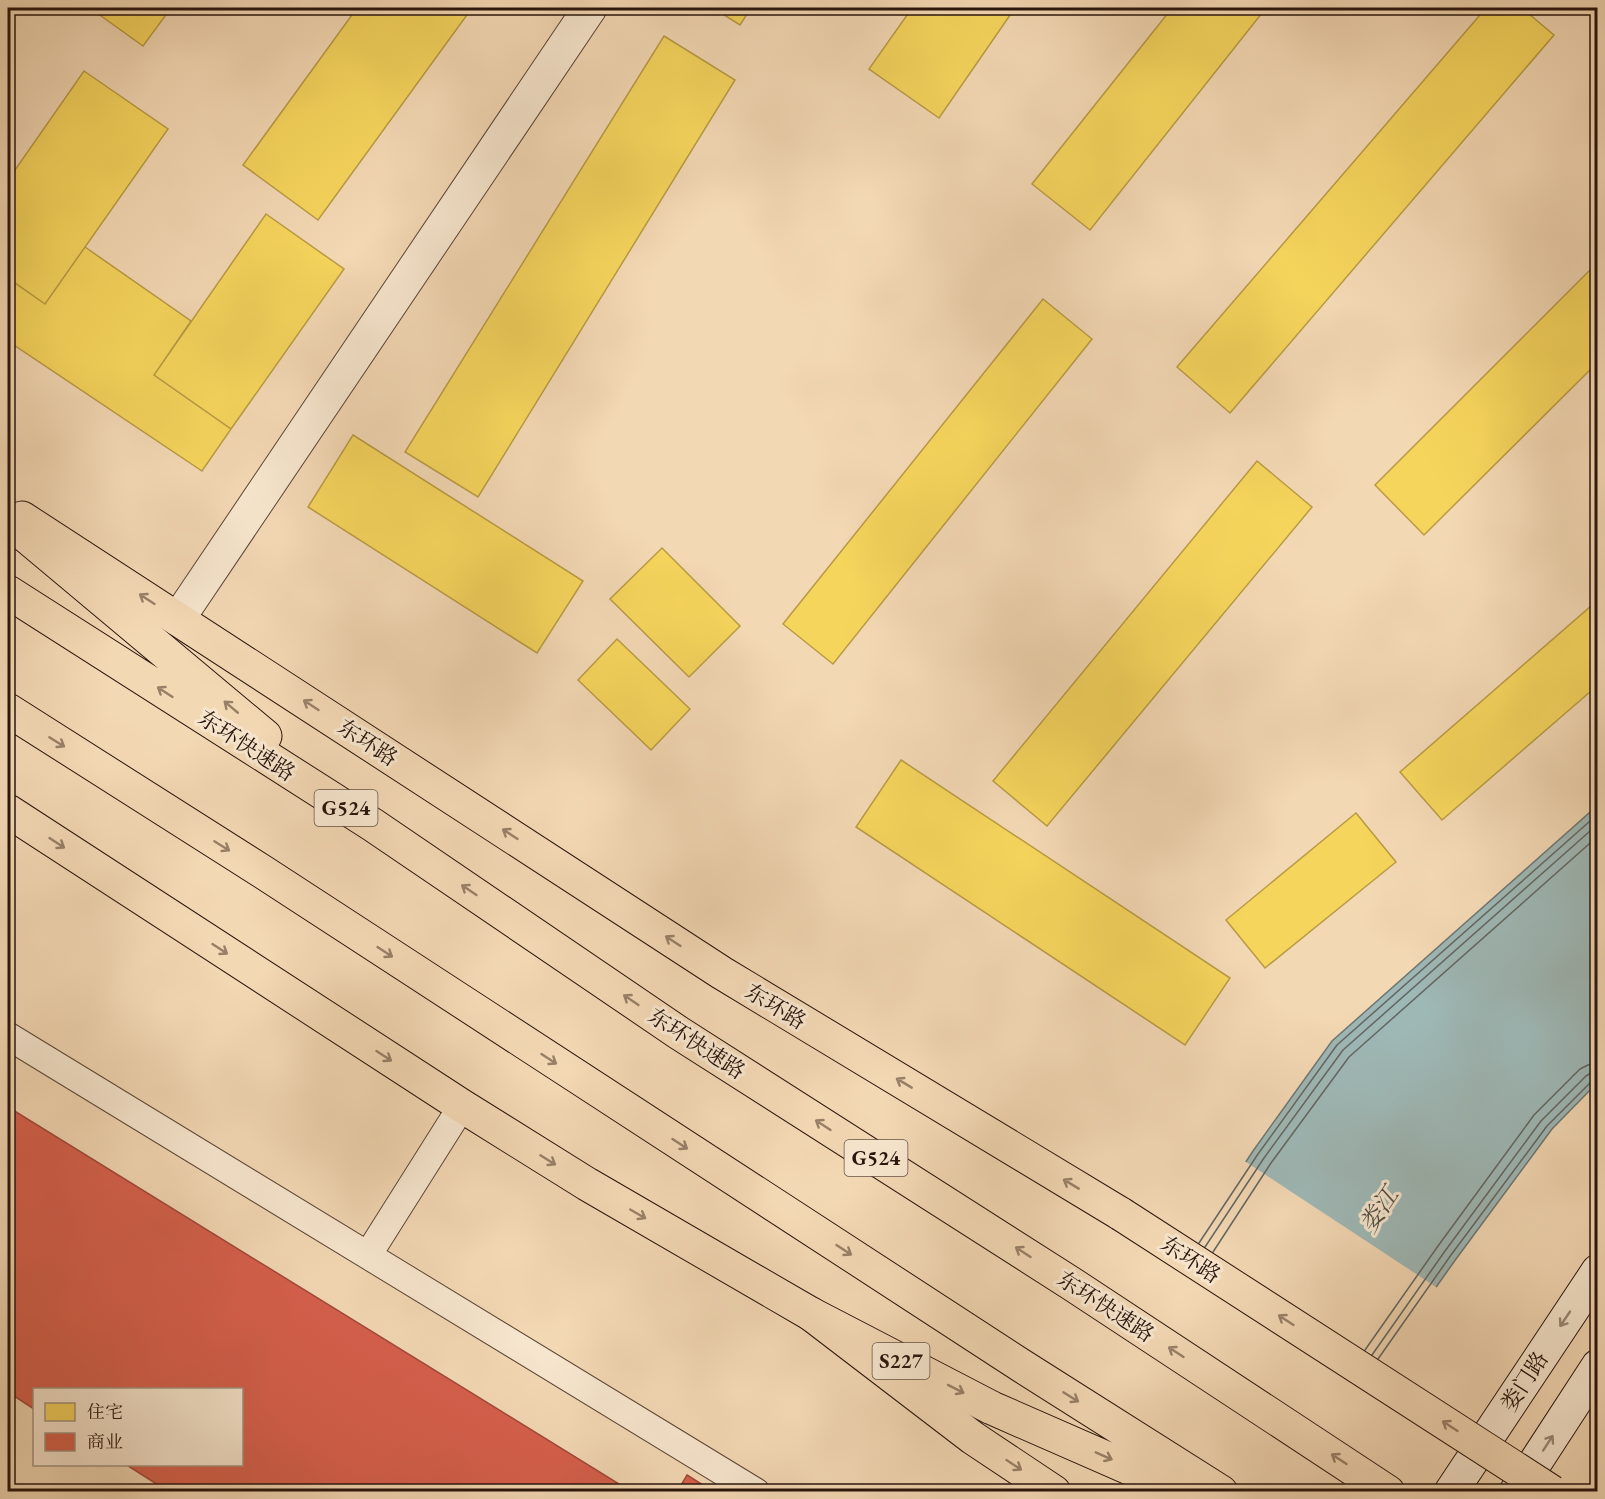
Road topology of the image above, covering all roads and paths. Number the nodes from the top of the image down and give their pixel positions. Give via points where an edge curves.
1 (590, 8) edge
2 (8, 509) edge
3 (8, 521) edge
4 (8, 592) edge
5 (178, 619) junction
6 (8, 710) edge
7 (8, 812) edge
8 (373, 825) junction
9 (8, 1036) edge
10 (462, 1106) junction
11 (368, 1255) junction
12 (1598, 1271) edge
13 (811, 1314) junction
14 (1598, 1366) edge
15 (756, 1491) edge
16 (1054, 1491) edge
17 (1185, 1491) edge
18 (1221, 1491) edge
19 (1388, 1491) edge
20 (1451, 1491) edge
21 (1515, 1491) edge
22 (1552, 1491) edge

1 - 5 street
5 -> 2 main road, 东环路
8 -> 3 main road
8 -> 4 main road, 东环快速路 / G524
22 -> 5 main road, 东环路, bridge via 1121,1214 722,973
6 -> 18 main road
7 -> 10 main road
19 -> 8 main road, 东环快速路 / G524 via 679,1033
9 - 11 lane
10 - 11 lane
10 -> 13 main road via 587,1184
11 - 15 lane
12 -> 20 street, 娄门路
13 -> 16 main road via 973,1438
13 -> 17 main road, S227 via 992,1408
21 -> 14 street

